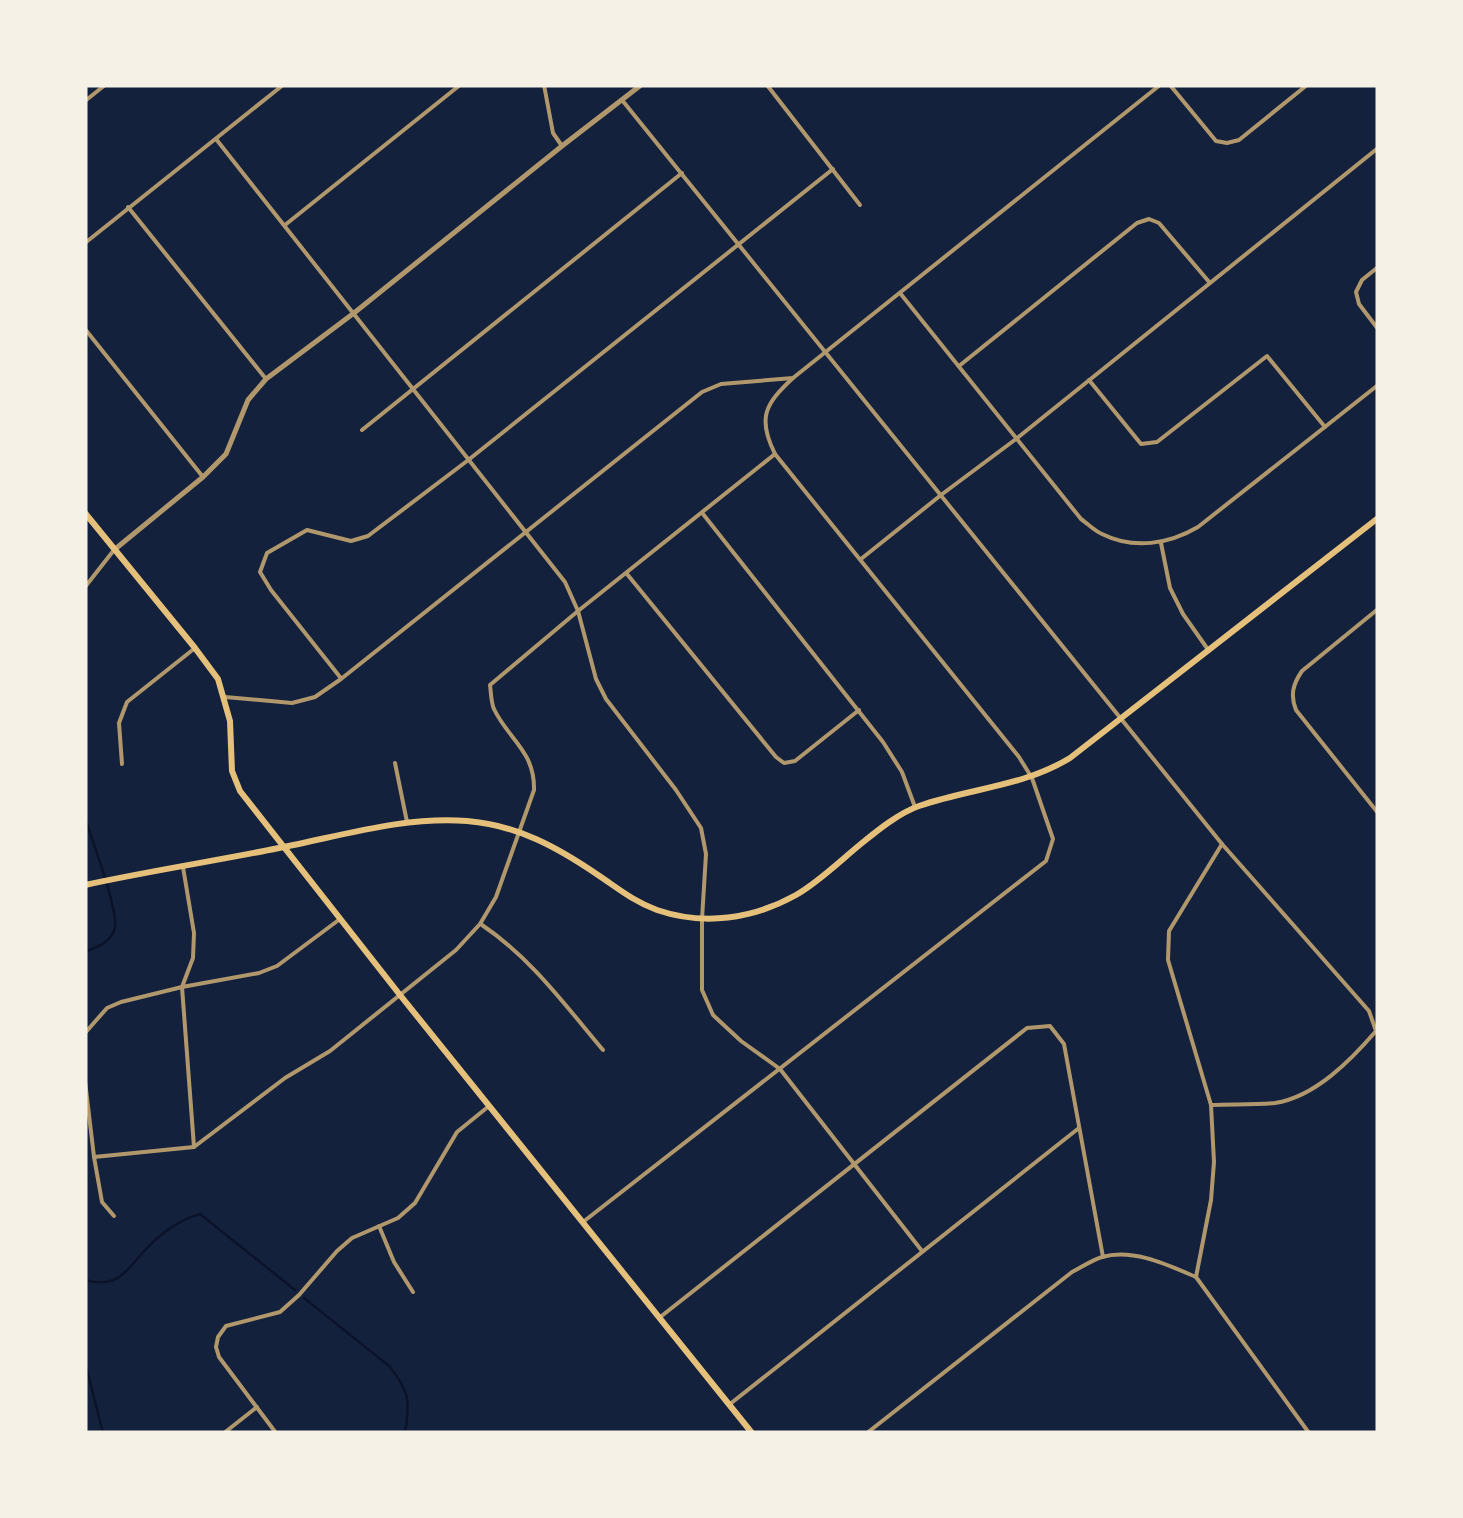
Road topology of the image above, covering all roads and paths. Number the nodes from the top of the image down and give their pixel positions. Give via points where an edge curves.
1 (105, 85) edge
2 (283, 85) edge
3 (460, 85) edge
4 (544, 85) edge
5 (641, 85) edge
6 (766, 85) edge
7 (1160, 85) edge
8 (1170, 85) edge
9 (1307, 85) edge
10 (622, 100) junction
11 (85, 101) edge
12 (216, 140) junction
13 (562, 146) junction
14 (1378, 148) edge
15 (833, 170) junction
16 (682, 173) junction
17 (860, 205) dead end
18 (128, 207) junction
19 (285, 225) junction
20 (85, 244) edge
21 (740, 245) junction
22 (1378, 267) edge
23 (1210, 283) junction
24 (900, 293) junction
25 (354, 313) junction
26 (1378, 329) edge
27 (85, 330) edge
28 (825, 354) junction
29 (959, 366) junction
30 (793, 378) junction
31 (266, 379) junction
32 (1088, 379) junction
33 (1378, 385) edge
34 (412, 389) junction
35 (1324, 428) junction
36 (362, 430) dead end
37 (1016, 438) junction
38 (775, 454) junction
39 (467, 461) junction
40 (203, 477) junction
41 (941, 495) junction
42 (85, 513) edge
43 (702, 514) junction
44 (1378, 518) edge
45 (526, 533) junction
46 (1160, 543) junction
47 (114, 550) junction
48 (860, 560) junction
49 (626, 574) junction
50 (85, 587) edge
51 (1378, 609) edge
52 (578, 612) junction
53 (195, 648) junction
54 (1210, 652) junction
55 (342, 679) junction
56 (224, 696) junction
57 (859, 710) junction
58 (1121, 719) junction
59 (395, 763) dead end
60 (122, 764) dead end
61 (1032, 778) junction
62 (915, 806) junction
63 (1378, 813) edge
64 (407, 822) junction
65 (520, 832) junction
66 (1222, 844) junction
67 (284, 847) junction
68 (183, 867) junction
69 (85, 885) edge
70 (340, 919) junction
71 (702, 919) junction
72 (480, 924) junction
73 (182, 987) junction
74 (400, 996) junction
75 (1376, 1030) edge
76 (85, 1033) edge
77 (603, 1050) dead end
78 (780, 1070) junction
79 (85, 1081) edge
80 (1211, 1104) junction
81 (490, 1105) junction
82 (1079, 1128) junction
83 (194, 1147) junction
84 (94, 1157) junction
85 (854, 1164) junction
86 (114, 1216) dead end
87 (583, 1222) junction
88 (379, 1226) junction
89 (922, 1251) junction
90 (1102, 1257) junction
91 (1196, 1277) junction
92 (413, 1292) dead end
93 (660, 1318) junction
94 (728, 1404) junction
95 (257, 1406) junction
96 (224, 1433) edge
97 (276, 1433) edge
98 (752, 1433) edge
99 (867, 1433) edge
100 (1309, 1433) edge

1 - 11 street
2 - 12 street
3 - 19 street
4 - 13 street
5 - 10 street
6 - 15 street
7 - 24 street
8 - 9 street via 1216,141 1226,143 1239,140
10 - 13 street
10 - 16 street
12 - 18 street
12 - 19 street
13 - 25 street
14 - 23 street
15 - 17 street
15 - 21 street
16 - 21 street
16 - 34 street
18 - 20 street
18 - 31 street
19 - 25 street
21 - 28 street
21 - 39 street
22 - 26 street via 1356,292
23 - 29 street via 1159,224 1137,223
23 - 32 street
24 - 28 street
24 - 29 street
25 - 31 street
25 - 34 street
27 - 40 street
28 - 30 street
28 - 41 street
29 - 37 street
30 - 38 street via 774,395 764,418
30 - 45 street via 747,380 702,392
31 - 40 street via 248,400 226,454
32 - 35 street via 1141,444 1157,442 1267,356
32 - 37 street
33 - 35 street
34 - 36 street
34 - 39 street
35 - 46 street via 1198,527
37 - 41 street
37 - 46 street via 1081,519 1127,542
38 - 43 street
38 - 48 street
39 - 45 street
39 - 55 street via 368,536 352,541 307,530 266,553 260,572
40 - 47 street
41 - 48 street
41 - 58 street
42 - 47 main road
43 - 49 street
43 - 57 street
44 - 54 main road
45 - 52 street via 565,582
45 - 55 street
46 - 54 street via 1170,588
47 - 50 street
47 - 53 main road
48 - 61 street
49 - 52 street
49 - 57 street via 784,763
51 - 63 street via 1302,671 1292,691 1296,710
52 - 65 street via 490,685 492,708 534,776
52 - 71 street via 606,699 700,828 706,854
53 - 56 main road
53 - 60 street via 127,702 119,722
54 - 58 main road
55 - 56 street via 292,703
56 - 67 main road via 240,792
57 - 62 street via 902,772
58 - 61 main road
58 - 66 street
59 - 64 street
61 - 62 main road
61 - 78 street via 1053,839 1046,860
62 - 71 main road via 798,894 760,912
64 - 65 main road via 488,823
64 - 67 main road
65 - 71 main road via 555,847 629,898
65 - 72 street
66 - 75 street via 1369,1011
66 - 80 street via 1169,931 1168,960
67 - 68 main road
67 - 70 main road
68 - 69 main road
68 - 73 street via 194,958
70 - 73 street via 277,966
70 - 74 main road
71 - 78 street via 702,990 714,1015
72 - 74 street
72 - 77 street via 532,966
73 - 76 street via 107,1008
73 - 83 street
74 - 81 main road
74 - 83 street
75 - 80 street via 1308,1092 1277,1102
78 - 85 street
78 - 87 street
79 - 84 street
80 - 91 street via 1211,1200
81 - 87 main road
81 - 88 street via 457,1132 415,1203
82 - 85 street via 1064,1044 1050,1026 1027,1028
82 - 89 street
82 - 90 street
83 - 84 street
84 - 86 street via 102,1202
85 - 89 street
85 - 93 street
87 - 93 main road
88 - 92 street
88 - 95 street via 337,1251 280,1312 226,1326 218,1337 219,1357
89 - 94 street
90 - 91 street via 1152,1259
90 - 99 street via 1072,1272
91 - 100 street
93 - 94 main road
94 - 98 main road
95 - 96 street
95 - 97 street

